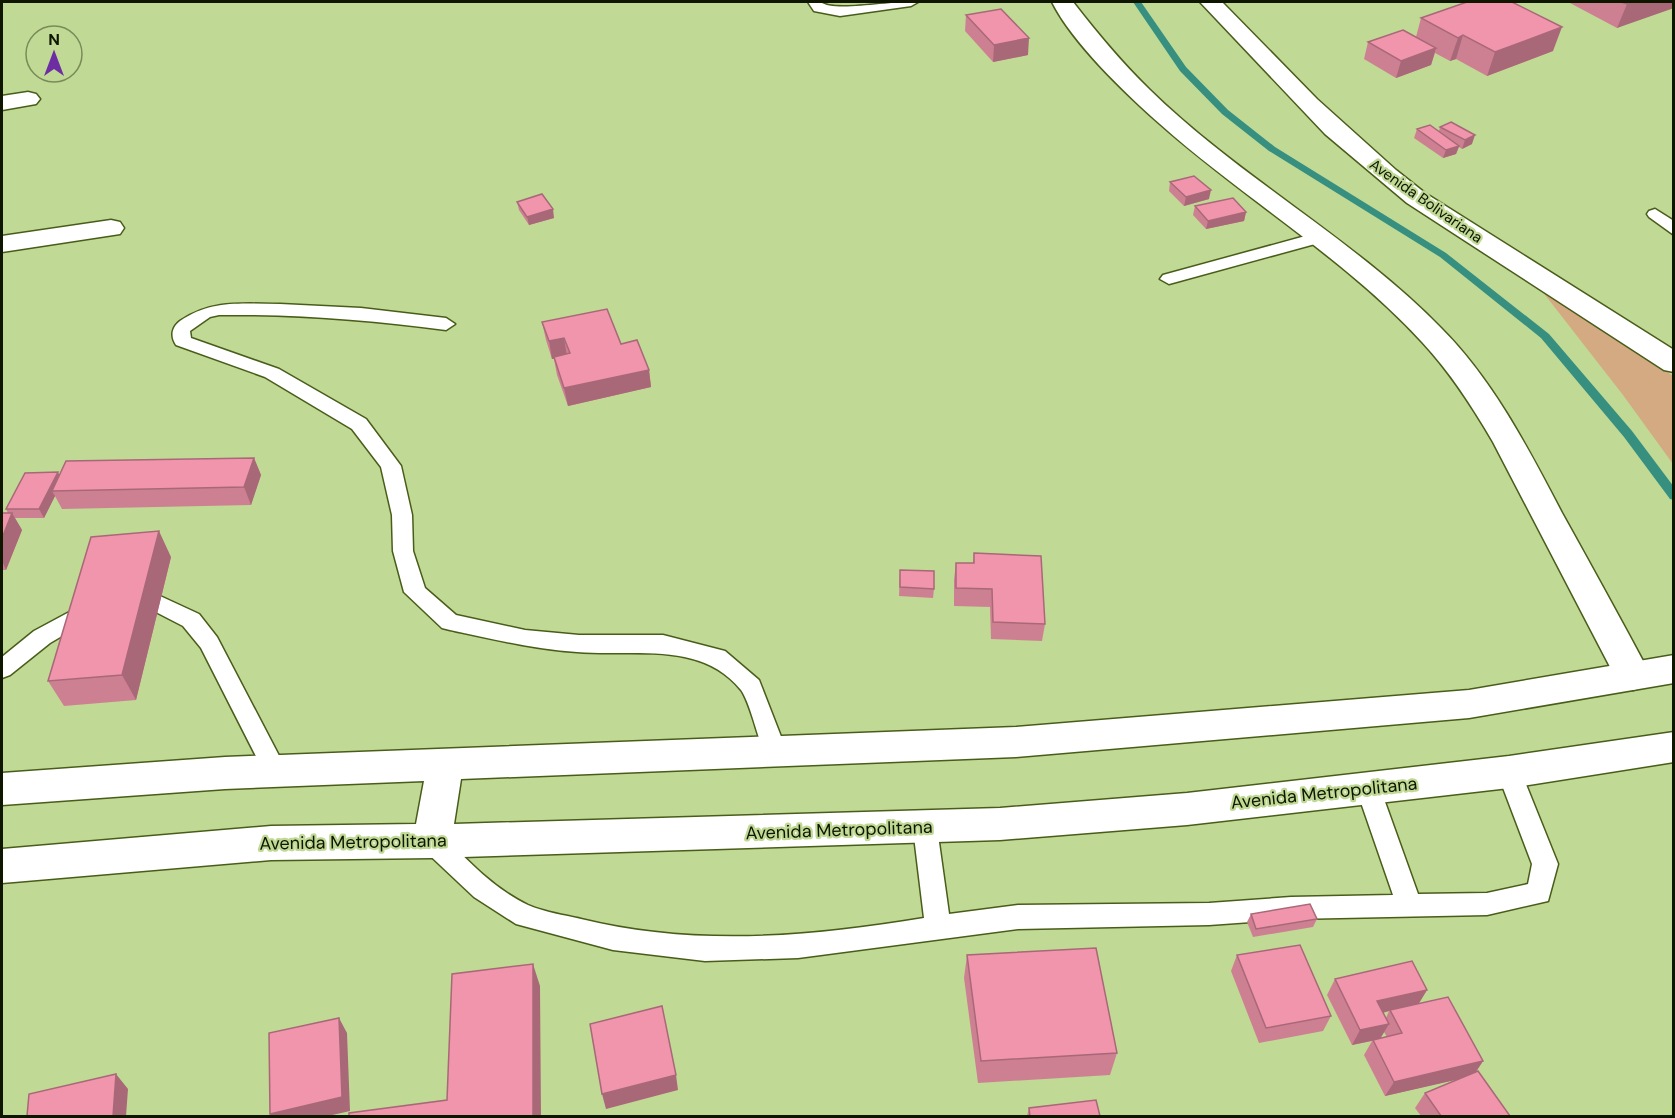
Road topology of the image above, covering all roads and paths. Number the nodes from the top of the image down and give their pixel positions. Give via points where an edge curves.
1 (814, 2) edge
2 (911, 2) edge
3 (1062, 2) edge
4 (1210, 2) edge
5 (1236, 2) edge
6 (28, 99) dead end
7 (2, 103) edge
8 (1655, 214) dead end
9 (111, 228) dead end
10 (1674, 230) edge
11 (1320, 237) junction
12 (2, 244) edge
13 (1169, 279) dead end
14 (446, 324) dead end
15 (1674, 341) edge
16 (1674, 363) edge
17 (160, 604) dead end
18 (91, 608) edge
19 (2, 669) edge
20 (1674, 669) edge
21 (1633, 676) junction
22 (1674, 747) edge
23 (775, 752) junction
24 (445, 765) junction
25 (275, 771) junction
26 (1509, 772) junction
27 (1368, 788) junction
28 (2, 789) edge
29 (925, 828) junction
30 (432, 841) junction
31 (2, 866) edge
32 (1410, 907) junction
33 (937, 927) junction

1 - 2 lane via 819,8 840,12
3 - 11 main road via 1094,43 1158,109
4 - 16 main road, Avenida Bolivariana via 1341,138 1376,168 1416,198
5 - 15 main road, Avenida Bolivariana via 1366,134 1406,167
6 - 7 main road
8 - 10 lane
9 - 12 main road
11 - 13 lane
11 - 21 main road via 1431,334 1468,377 1499,424
14 - 23 lane via 280,309 219,310 204,314 181,329 182,341 272,373 358,424 391,466 402,515 403,551 415,592 450,622 525,638 568,643 663,644 717,657 751,686
17 - 25 lane via 191,620 209,643
18 - 19 lane via 42,637
20 - 21 main road
21 - 23 main road via 1469,704 1016,742
22 - 26 main road, Avenida Metropolitana
23 - 24 main road
24 - 25 main road
24 - 30 main road
25 - 28 main road
26 - 27 main road, Avenida Metropolitana
26 - 32 lane via 1545,864 1539,893 1487,904
27 - 29 main road, Avenida Metropolitana via 1187,809
27 - 32 lane
29 - 30 main road, Avenida Metropolitana
29 - 33 lane
30 - 31 main road, Avenida Metropolitana via 271,843
30 - 33 lane via 472,883 521,914 643,945 746,950 844,943
32 - 33 lane via 1018,917

